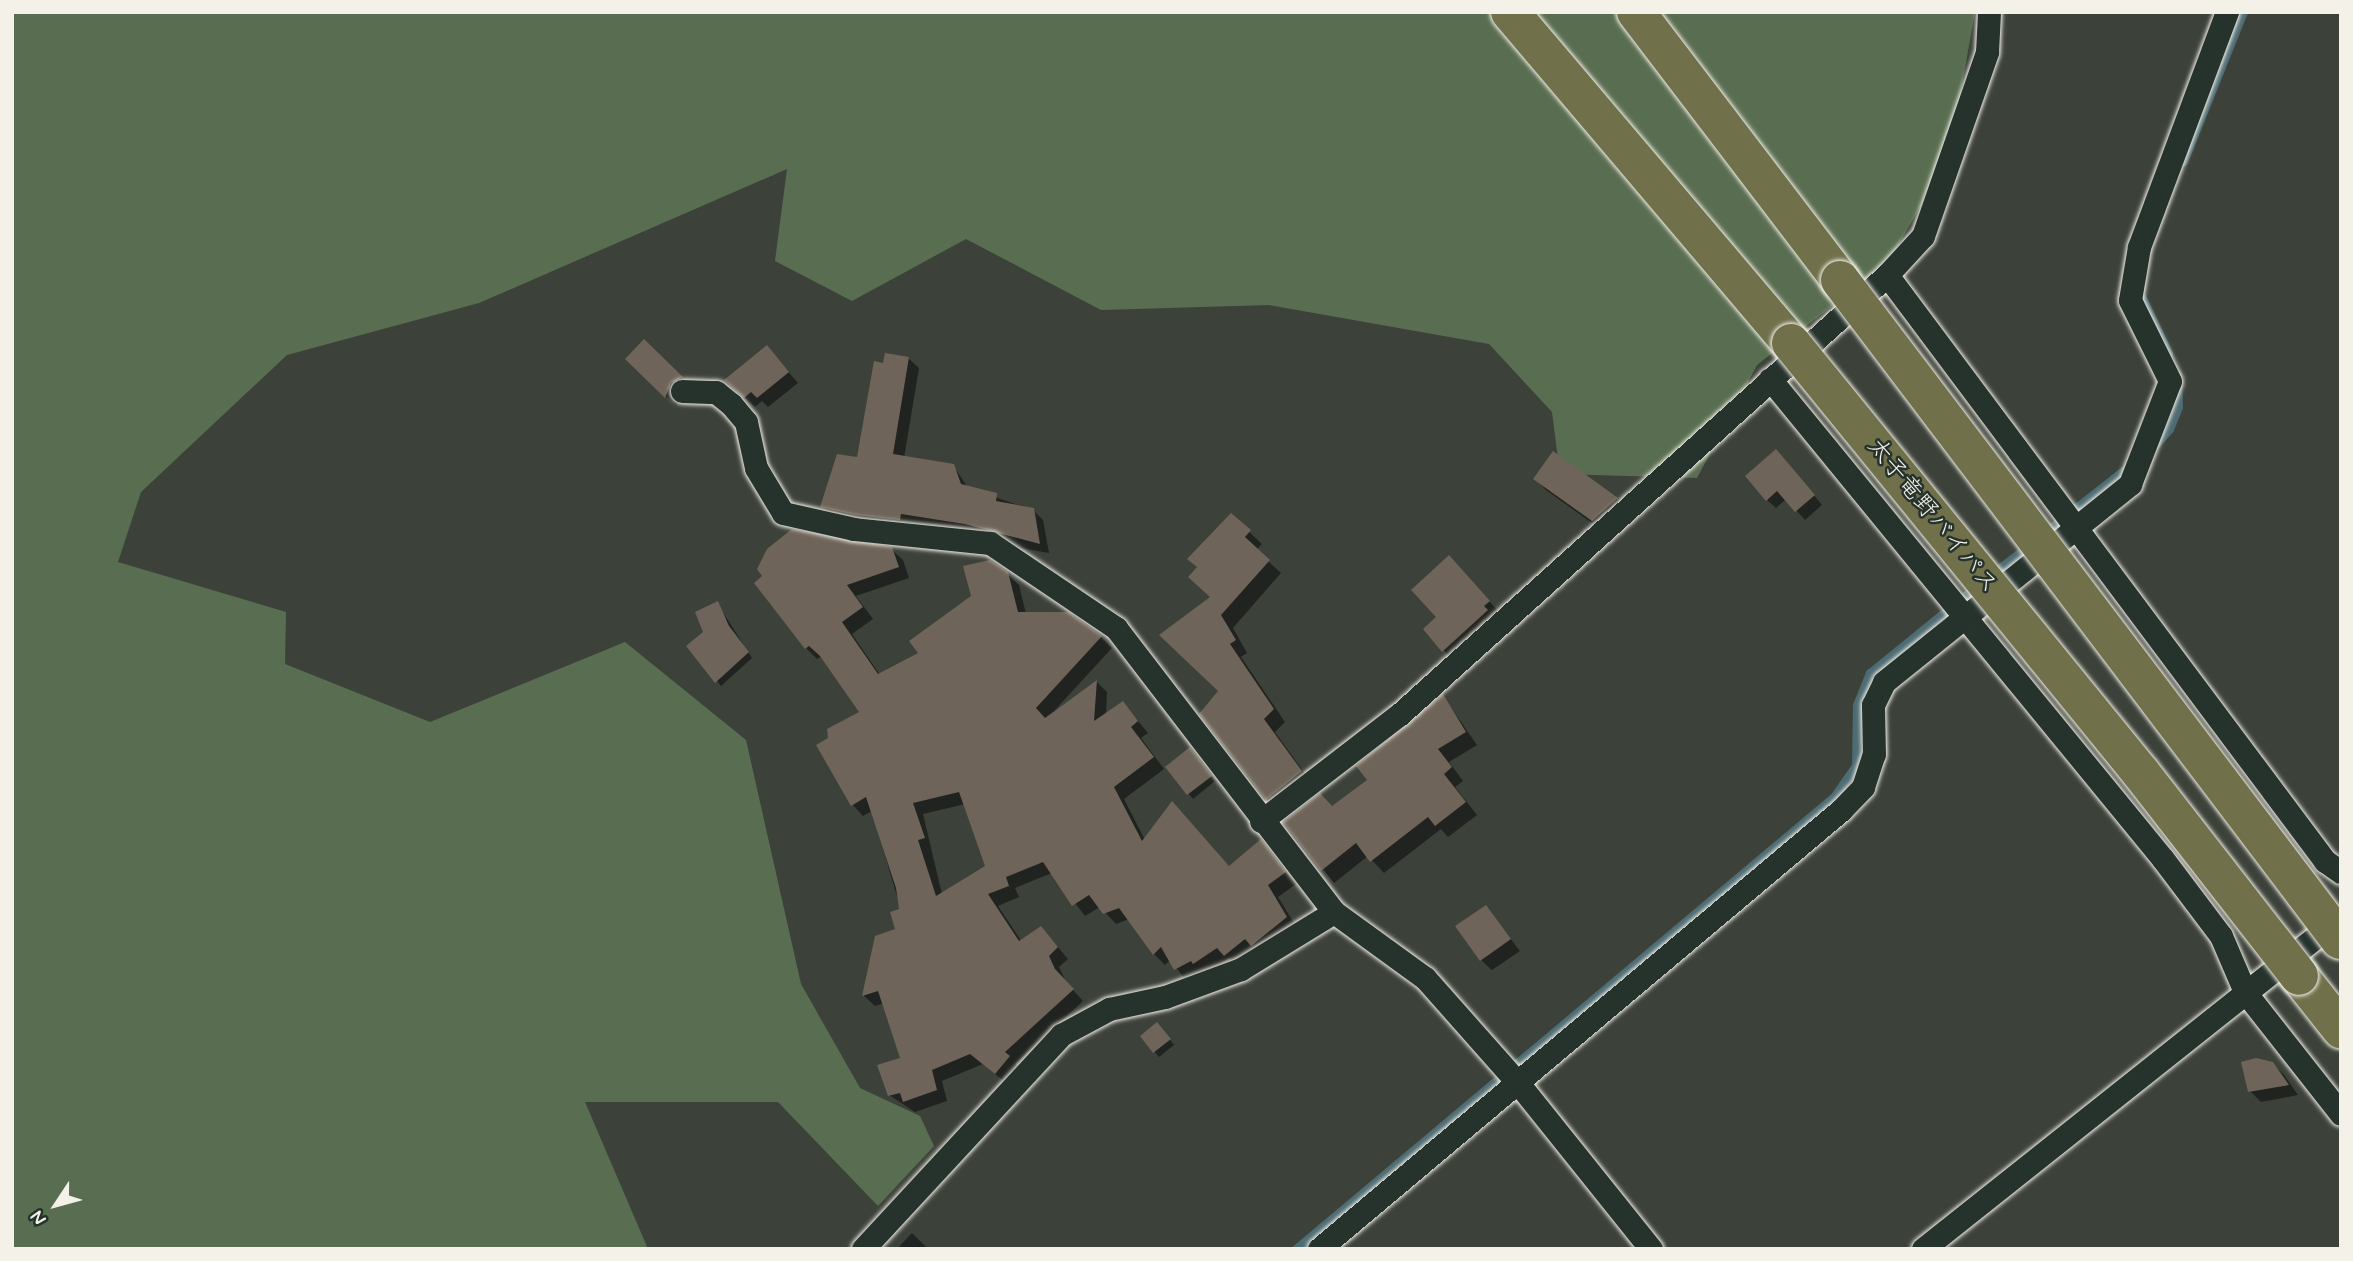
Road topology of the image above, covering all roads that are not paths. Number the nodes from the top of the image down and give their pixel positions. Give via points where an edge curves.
1 (1510, 12) edge
2 (1636, 12) edge
3 (1989, 12) edge
4 (2227, 12) edge
5 (1887, 275) junction
6 (1770, 379) junction
7 (682, 391) dead end
8 (2076, 530) junction
9 (1965, 614) junction
10 (1261, 821) junction
11 (2341, 872) edge
12 (1334, 912) junction
13 (2341, 917) edge
14 (2340, 940) edge
15 (2245, 992) junction
16 (2341, 1029) edge
17 (1518, 1083) junction
18 (2341, 1114) edge
19 (863, 1249) edge
20 (1319, 1249) edge
21 (1651, 1249) edge
22 (1923, 1249) edge

1 - 16 highway, 太子竜野バイパス, bridge via 1791,343 2141,773
2 - 14 highway, bridge
3 - 5 street via 1987,52 1923,236
4 - 8 street via 2139,247 2130,300 2170,381 2130,484
5 - 6 street
5 - 8 street
6 - 9 street
6 - 10 street via 1400,714
7 - 10 street via 716,392 746,422 756,468 783,513 854,529 990,543 1116,628
8 - 9 street
8 - 11 street via 2325,861
9 - 15 street via 2221,936
9 - 17 street via 1884,682 1874,705 1874,754 1863,787
10 - 12 street
12 - 17 street via 1424,978
12 - 19 street via 1241,969 1166,997 1109,1009 1060,1035
13 - 15 street
15 - 18 street
15 - 22 street
17 - 20 street
17 - 21 street

